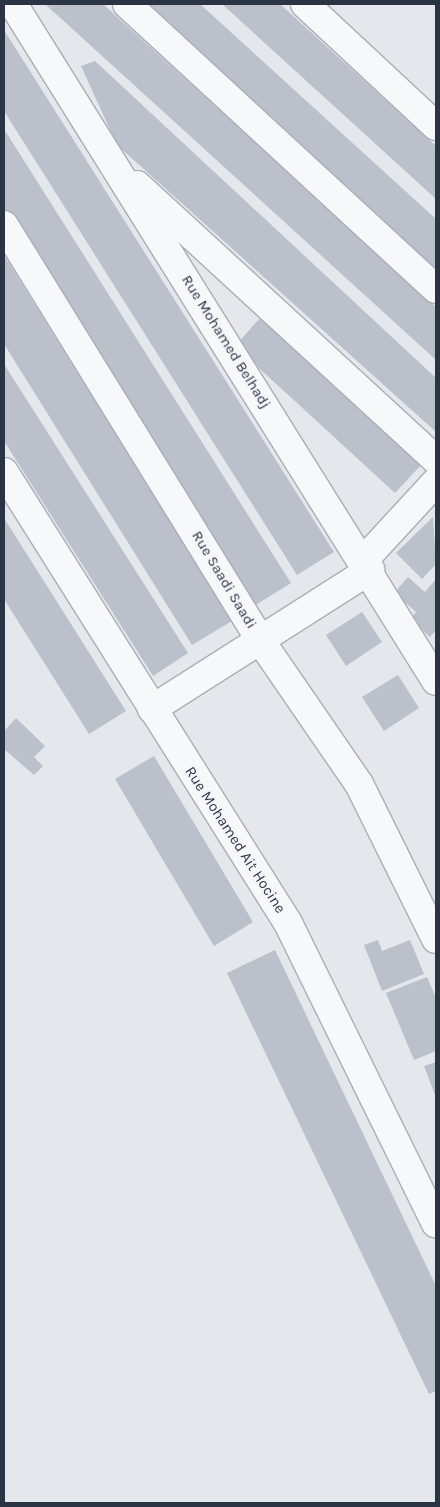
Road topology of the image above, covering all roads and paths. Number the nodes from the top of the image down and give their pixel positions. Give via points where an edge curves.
1 (13, 4) edge
2 (127, 4) edge
3 (305, 4) edge
4 (436, 126) edge
5 (111, 160) junction
6 (4, 225) edge
7 (436, 290) edge
8 (436, 460) edge
9 (4, 472) edge
10 (433, 493) edge
11 (366, 566) junction
12 (410, 636) junction
13 (260, 640) junction
14 (436, 661) edge
15 (436, 681) edge
16 (152, 710) junction
17 (436, 939) edge
18 (436, 1224) edge

1 - 5 street, Rue Mohamed Belhadj
2 - 7 street
3 - 4 street
5 - 8 street
5 - 11 street, Rue Mohamed Belhadj
6 - 13 street, Rue Saadi Saadi
9 - 16 street, Rue Mohamed Ait Hocine
10 - 11 street
11 - 12 street, Rue Mohamed Belhadj
11 - 13 street
12 - 14 street
12 - 15 street, Rue Mohamed Belhadj
13 - 16 street
13 - 17 street, Rue Saadi Saadi via 359,784
16 - 18 street, Rue Mohamed Ait Hocine via 288,922

